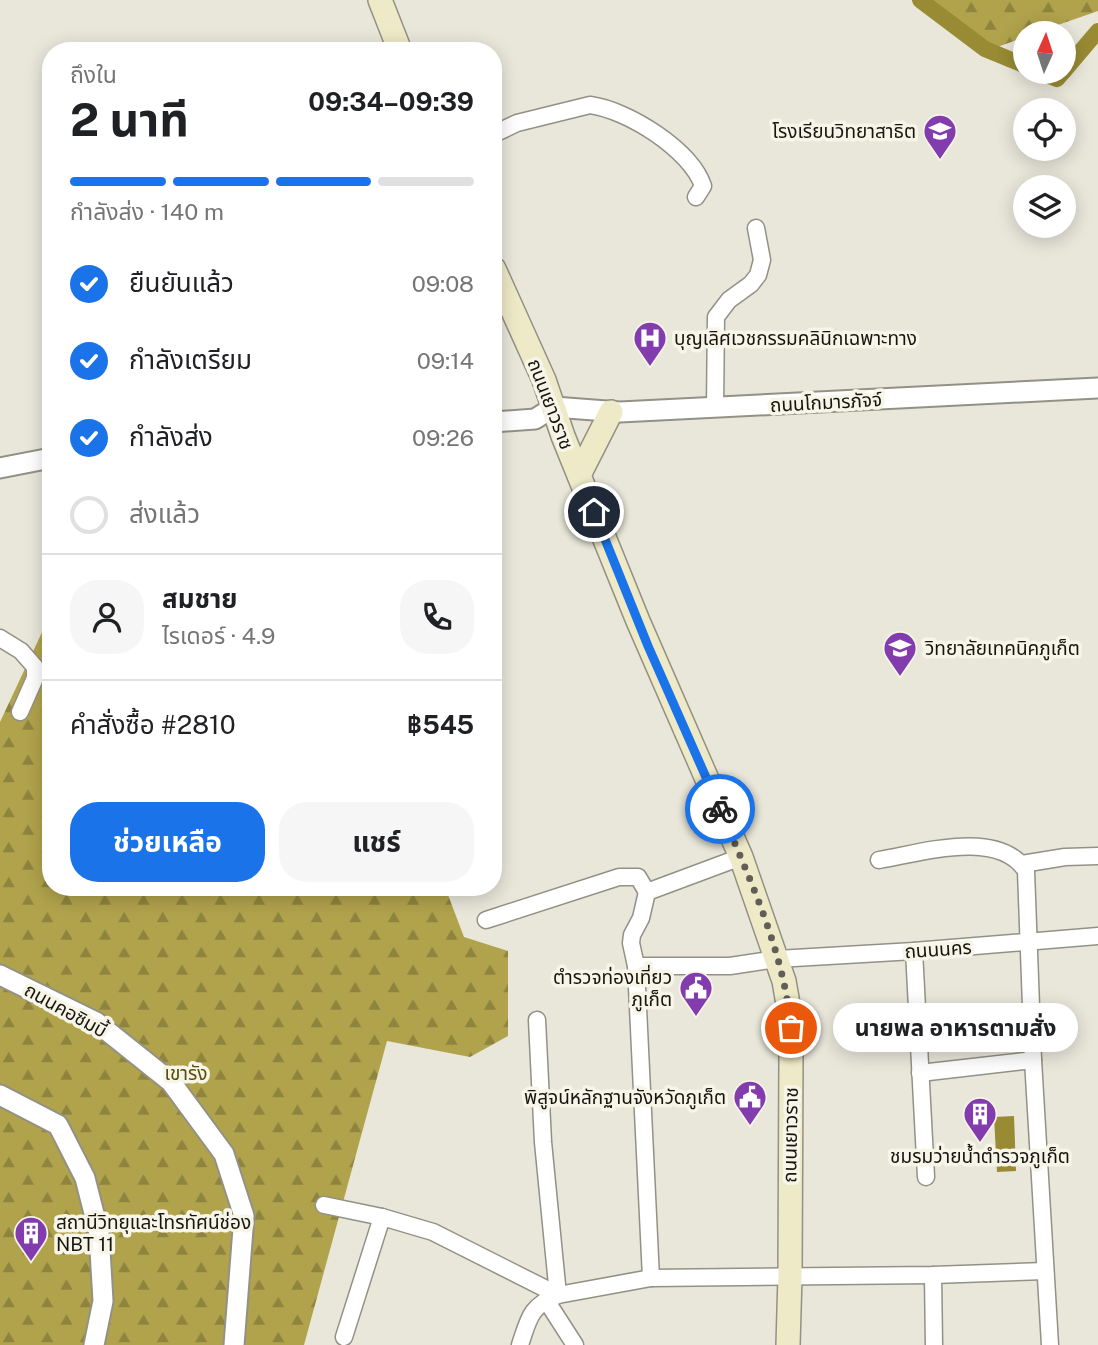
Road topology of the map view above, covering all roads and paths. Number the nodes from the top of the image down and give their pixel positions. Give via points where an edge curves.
1 (380, 0) edge
2 (396, 42) edge
3 (502, 130) edge
4 (696, 197) dead end
5 (756, 228) dead end
6 (502, 287) edge
7 (1098, 388) edge
8 (554, 407) junction
9 (715, 408) junction
10 (611, 412) junction
11 (502, 421) edge
12 (42, 460) edge
13 (0, 468) edge
14 (579, 475) junction
15 (0, 638) edge
16 (20, 712) dead end
17 (1098, 856) edge
18 (741, 857) junction
19 (879, 860) dead end
20 (1022, 864) junction
21 (647, 892) junction
22 (486, 920) dead end
23 (1098, 936) edge
24 (1028, 942) junction
25 (914, 951) junction
26 (777, 959) junction
27 (636, 966) junction
28 (0, 975) edge
29 (537, 1020) dead end
30 (1033, 1060) junction
31 (920, 1073) junction
32 (0, 1095) edge
33 (926, 1177) dead end
34 (324, 1205) dead end
35 (382, 1217) junction
36 (1045, 1271) junction
37 (933, 1275) junction
38 (790, 1276) junction
39 (651, 1278) junction
40 (552, 1298) junction
41 (344, 1337) dead end
42 (94, 1345) edge
43 (234, 1345) edge
44 (520, 1345) edge
45 (575, 1345) edge
46 (788, 1345) edge
47 (934, 1345) edge
48 (1050, 1345) edge

1 - 2 main road
3 - 4 street via 590,105 617,112 667,141 699,173 703,186
5 - 9 street via 761,269 716,317
6 - 8 main road, ถนนเยาวราช
7 - 9 street, ถนนโกมารภัจจ์
8 - 10 street, ถนนโกมารภัจจ์
8 - 11 street via 535,419
8 - 14 main road, ถนนเยาวราช
9 - 10 street, ถนนโกมารภัจจ์
10 - 14 main road
12 - 13 street
14 - 18 main road, ถนนเยาวราช
15 - 16 street via 35,667
17 - 20 street
18 - 21 street
18 - 26 main road, ถนนเยาวราช
19 - 20 street via 980,846 1010,854
20 - 24 street via 1028,889
21 - 22 street via 638,877 619,877
21 - 27 street via 632,935
23 - 24 street, ถนนนคร
24 - 25 street, ถนนนคร
24 - 30 street
25 - 26 street, ถนนนคร
25 - 31 street
26 - 27 street, ถนนนคร via 730,966
26 - 38 main road, ถนนเยาวราช via 791,1028
27 - 39 street
28 - 43 street, ถนนคอซิมบี้ via 96,1022 172,1082 224,1154 244,1216
29 - 40 street
30 - 31 street
30 - 36 street
31 - 33 street
32 - 42 street via 58,1125 85,1178 99,1233 103,1301
34 - 35 street
35 - 40 street via 433,1232
35 - 41 street
36 - 37 street
36 - 48 street
37 - 38 street
37 - 47 street
38 - 39 street
38 - 46 main road, ถนนเยาวราช
39 - 40 street
40 - 44 street via 535,1307
40 - 45 street

